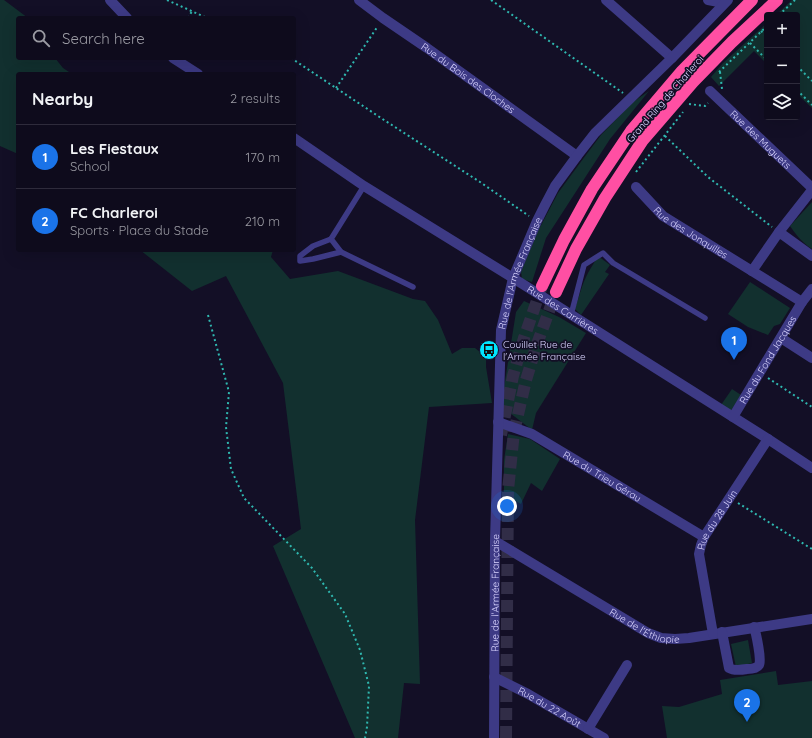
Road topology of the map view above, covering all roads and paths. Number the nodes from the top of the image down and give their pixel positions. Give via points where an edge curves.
1 (110, 0) edge
2 (167, 0) edge
3 (359, 0) edge
4 (491, 0) edge
5 (606, 0) edge
6 (708, 0) edge
7 (752, 0) edge
8 (776, 0) edge
9 (795, 0) edge
10 (726, 2) edge
11 (192, 11) junction
12 (782, 12) edge
13 (125, 16) edge
14 (189, 16) edge
15 (203, 16) edge
16 (383, 18) junction
17 (764, 30) edge
18 (762, 32) joint
19 (750, 43) junction
20 (764, 57) edge
21 (672, 58) junction
22 (177, 60) edge
23 (294, 60) edge
24 (800, 69) edge
25 (195, 72) edge
26 (715, 76) dead end
27 (812, 81) edge
28 (336, 88) junction
29 (710, 90) dead end
30 (800, 93) edge
31 (631, 98) junction
32 (693, 99) dead end
33 (689, 104) dead end
34 (812, 105) edge
35 (684, 111) dead end
36 (665, 136) junction
37 (296, 139) edge
38 (577, 156) junction
39 (634, 174) dead end
40 (364, 186) junction
41 (636, 187) dead end
42 (812, 189) edge
43 (537, 222) junction
44 (779, 232) junction
45 (331, 239) junction
46 (341, 252) junction
47 (812, 256) edge
48 (752, 270) junction
49 (513, 278) junction
50 (542, 286) tunnel mouth
51 (413, 287) dead end
52 (812, 289) edge
53 (556, 292) tunnel mouth
54 (802, 302) junction
55 (208, 315) dead end
56 (571, 315) junction
57 (705, 318) dead end
58 (781, 338) junction
59 (812, 358) edge
60 (760, 373) junction
61 (812, 407) edge
62 (733, 417) junction
63 (498, 422) junction
64 (768, 439) junction
65 (812, 468) edge
66 (730, 498) junction
67 (704, 537) junction
68 (495, 541) junction
69 (812, 549) edge
70 (812, 618) edge
71 (754, 627) junction
72 (717, 633) junction
73 (627, 665) dead end
74 (494, 677) junction
75 (588, 729) junction
76 (365, 738) edge
77 (494, 738) edge
78 (604, 738) edge

1 - 13 street
2 - 11 path
3 - 16 street, Rue du Bois des Cloches
4 - 31 path
5 - 21 street
6 - 10 street
7 - 50 highway, Grand Ring de Charleroi via 682,71 631,131 592,189
8 - 53 highway, Grand Ring de Charleroi via 693,82 643,140 576,248
9 - 12 path
10 - 21 street, Rue de l'Armée Française
11 - 14 path
11 - 15 path
16 - 28 path
16 - 38 street, Rue du Bois des Cloches
17 - 18 path
18 - 19 path
19 - 20 path
19 - 26 path
21 - 31 street, Rue de l'Armée Française
22 - 25 street
23 - 28 path
24 - 27 path
28 - 43 path
29 - 42 street, Rue des Muguets
30 - 34 path
31 - 38 street, Rue de l'Armée Française via 595,133
32 - 33 path
35 - 36 path
36 - 39 path
36 - 44 path via 708,177
37 - 40 street, Rue des Carrières
38 - 43 street, Rue de l'Armée Française via 555,186
40 - 45 lane
40 - 49 street, Rue des Carrières
41 - 48 street, Rue des Jonquilles via 663,216
42 - 44 street
43 - 49 street, Rue de l'Armée Française
44 - 47 street
44 - 48 street
45 - 46 lane
45 - 46 lane via 313,246 300,256 300,261
46 - 51 lane
48 - 54 street, Rue des Jonquilles
49 - 56 street, Rue des Carrières
49 - 63 street, Rue de l'Armée Française via 501,330
52 - 54 street, Rue du Fond Jacques
54 - 58 street, Rue du Fond Jacques
55 - 76 path via 228,392 226,427 231,469 244,498 312,568 344,614 360,650 369,686
56 - 57 lane via 584,265 603,253 613,263
56 - 62 street, Rue des Carrières
58 - 59 street
58 - 60 street, Rue du Fond Jacques
60 - 61 path
60 - 62 street, Rue du Fond Jacques
62 - 64 street, Rue des Carrières
63 - 67 street, Rue du Trieu Gérau via 532,434
63 - 68 street, Rue de l'Armée Française
64 - 65 street, Rue des Carrières
64 - 66 street, Rue du 28 Juin
66 - 67 street, Rue du 28 Juin
66 - 69 path
67 - 72 street, Rue du 28 Juin via 700,554
68 - 72 street, Rue de l'Éthiopie via 648,633 661,638 675,639
68 - 74 street, Rue de l'Armée Française
70 - 71 street, Rue de l'Éthiopie
71 - 72 street, Rue de l'Éthiopie
71 - 72 street, Rue du 28 Juin via 760,664 753,668 729,668
73 - 75 street
74 - 75 street, Rue du 22 Août
74 - 77 street, Rue de l'Armée Française
75 - 78 street, Rue du 22 Août

